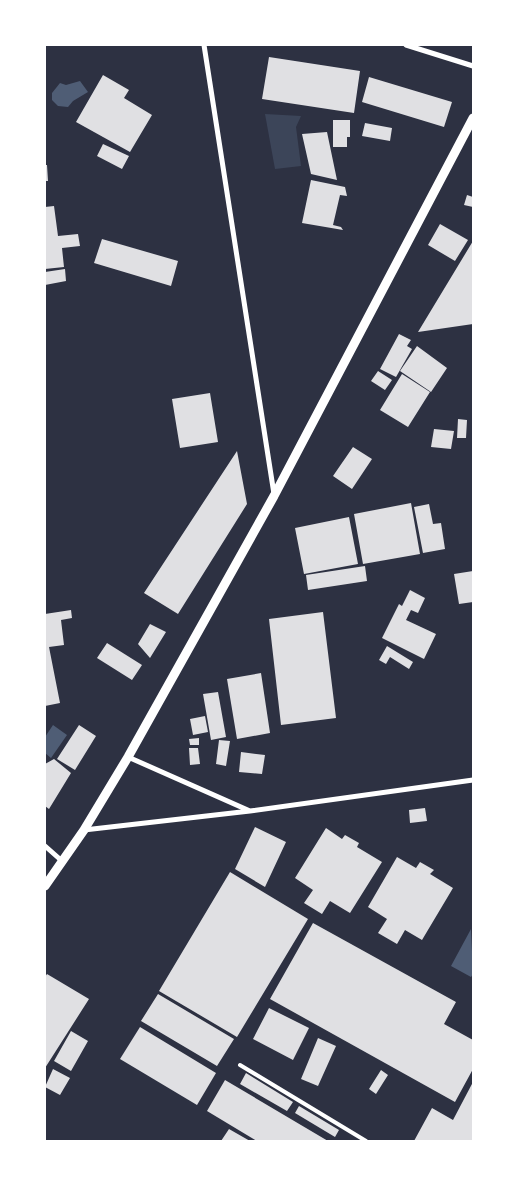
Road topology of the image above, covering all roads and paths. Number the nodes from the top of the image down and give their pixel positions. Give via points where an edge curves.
1 (204, 45) edge
2 (406, 45) edge
3 (473, 66) edge
4 (473, 118) edge
5 (274, 496) junction
6 (128, 757) junction
7 (473, 780) edge
8 (250, 811) junction
9 (84, 830) junction
10 (45, 846) edge
11 (62, 861) junction
12 (45, 886) edge
13 (240, 1065) dead end
14 (366, 1141) edge

1 - 5 street
2 - 3 street
4 - 5 street
5 - 6 street
6 - 8 street
6 - 9 street
7 - 8 street
8 - 9 street
9 - 11 street
10 - 11 street
11 - 12 street
13 - 14 lane

